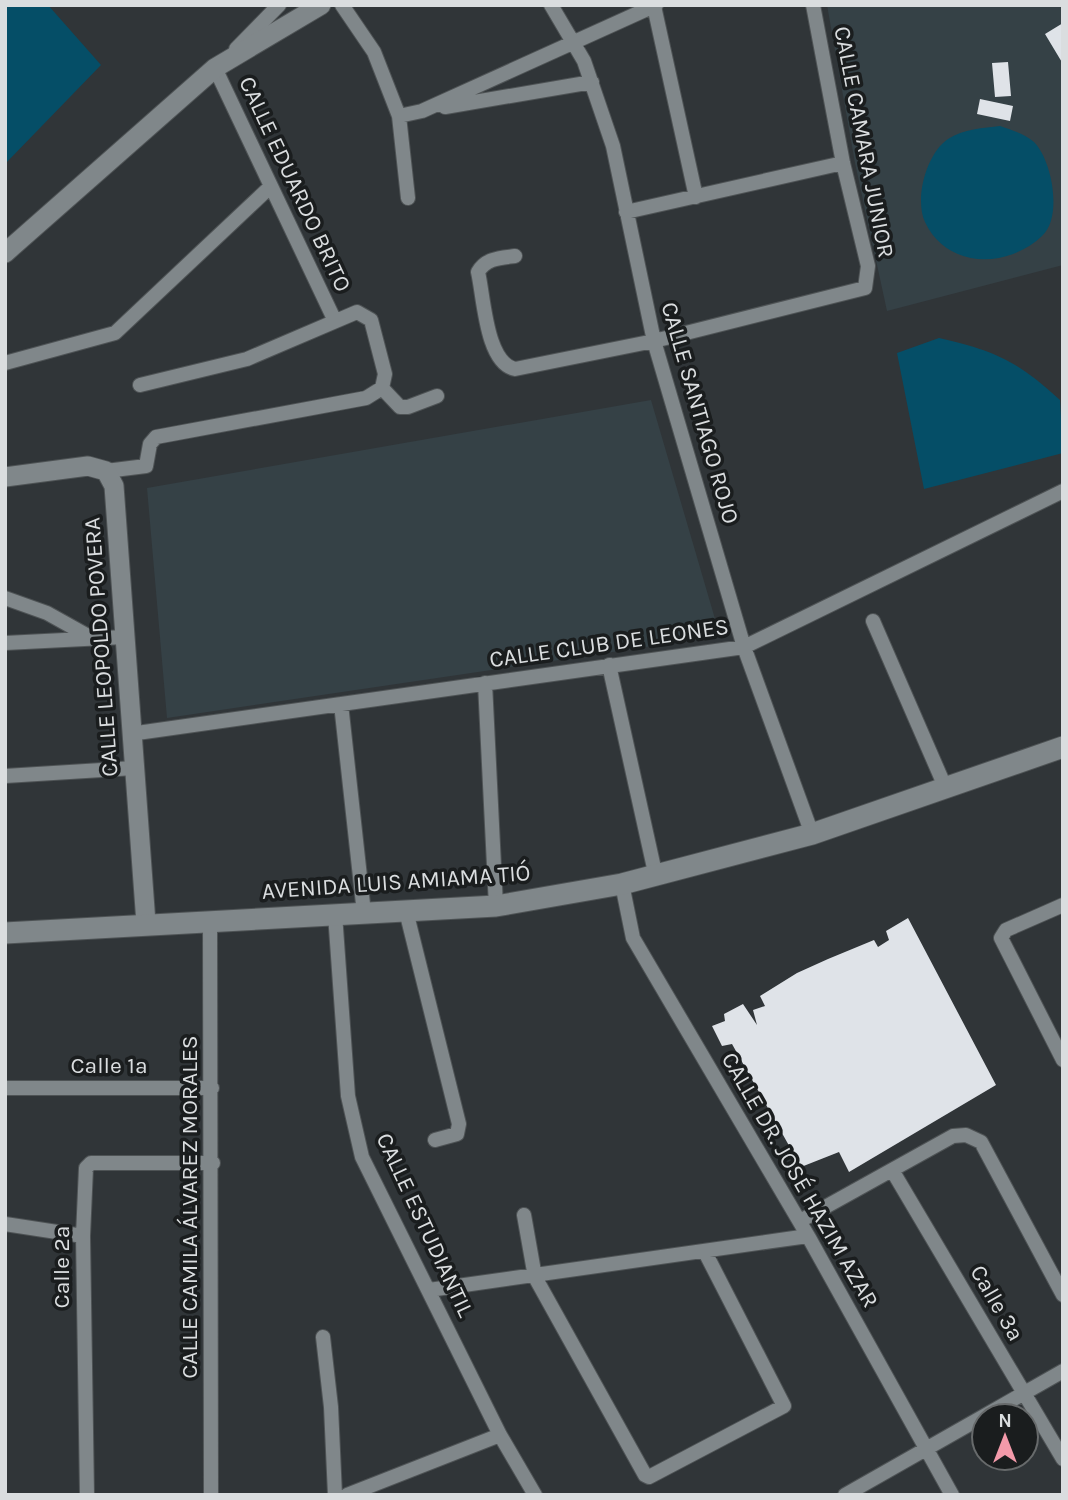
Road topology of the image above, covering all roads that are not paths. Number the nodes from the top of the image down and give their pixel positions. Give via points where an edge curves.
1 (279, 5) edge
2 (321, 5) edge
3 (342, 5) edge
4 (551, 5) edge
5 (813, 5) edge
6 (655, 6) edge
7 (573, 45) junction
8 (219, 66) junction
9 (592, 82) junction
10 (422, 111) junction
11 (399, 116) junction
12 (843, 163) junction
13 (270, 188) junction
14 (696, 197) junction
15 (408, 198) dead end
16 (626, 212) junction
17 (5, 253) edge
18 (515, 256) dead end
19 (334, 319) junction
20 (654, 341) junction
21 (5, 363) edge
22 (140, 385) dead end
23 (382, 388) junction
24 (437, 396) dead end
25 (106, 471) junction
26 (5, 477) edge
27 (1063, 491) edge
28 (5, 598) edge
29 (873, 621) dead end
30 (90, 637) junction
31 (124, 638) junction
32 (5, 643) edge
33 (744, 647) junction
34 (610, 665) junction
35 (485, 683) junction
36 (341, 704) junction
37 (130, 734) junction
38 (1063, 747) edge
39 (134, 768) junction
40 (5, 776) edge
41 (946, 789) junction
42 (812, 834) junction
43 (656, 877) junction
44 (622, 884) junction
45 (1063, 905) edge
46 (496, 906) junction
47 (406, 911) junction
48 (364, 913) junction
49 (335, 914) junction
50 (210, 920) junction
51 (146, 923) junction
52 (5, 933) edge
53 (1063, 1060) edge
54 (5, 1088) edge
55 (212, 1088) junction
56 (435, 1140) dead end
57 (213, 1163) junction
58 (892, 1170) junction
59 (524, 1215) dead end
60 (800, 1222) junction
61 (5, 1224) edge
62 (83, 1236) junction
63 (808, 1236) junction
64 (705, 1252) junction
65 (535, 1277) junction
66 (429, 1290) junction
67 (1063, 1294) edge
68 (323, 1337) dead end
69 (1063, 1371) edge
70 (1024, 1394) junction
71 (1009, 1402) edge
72 (970, 1424) edge
73 (500, 1435) junction
74 (926, 1448) junction
75 (1063, 1459) edge
76 (87, 1495) edge
77 (211, 1495) edge
78 (335, 1495) edge
79 (347, 1495) edge
80 (535, 1495) edge
81 (845, 1495) edge
82 (952, 1495) edge

1 - 8 street
2 - 8 street
3 - 11 street via 374,52
4 - 7 street, CALLE SANTIAGO ROJO
5 - 12 street, CALLE CAMARA JUNIOR
6 - 7 street
6 - 14 street
7 - 9 street, CALLE SANTIAGO ROJO
7 - 10 street
8 - 13 street, CALLE EDUARDO BRITO
8 - 17 street
9 - 10 street
9 - 16 street, CALLE SANTIAGO ROJO via 613,146
10 - 11 street
11 - 15 street
12 - 14 street
12 - 20 street, CALLE CAMARA JUNIOR via 868,266 865,288
13 - 19 street, CALLE EDUARDO BRITO
13 - 21 street via 115,333
14 - 16 street
16 - 20 street, CALLE SANTIAGO ROJO
18 - 20 street via 490,260 478,272 495,355 507,368
19 - 22 street via 247,359
19 - 23 street via 357,312 371,320 386,374
20 - 33 street, CALLE SANTIAGO ROJO
23 - 24 street via 400,407
23 - 25 street via 366,398 156,437 146,466
25 - 26 street via 88,466
25 - 31 street, CALLE LEOPOLDO POVERA via 114,486
27 - 33 street, CALLE CLUB DE LEONES
28 - 30 street via 47,613
29 - 41 street
30 - 31 street
30 - 32 street
31 - 37 street, CALLE LEOPOLDO POVERA
33 - 34 street, CALLE CLUB DE LEONES
33 - 42 street, CALLE SANTIAGO ROJO
34 - 35 street, CALLE CLUB DE LEONES
34 - 43 street
35 - 36 street, CALLE CLUB DE LEONES
35 - 46 street
36 - 37 street, CALLE CLUB DE LEONES
36 - 48 street
37 - 39 street, CALLE LEOPOLDO POVERA
38 - 41 main road, AVENIDA LUIS AMIAMA TIÓ
39 - 40 street
39 - 51 street, CALLE LEOPOLDO POVERA
41 - 42 main road, AVENIDA LUIS AMIAMA TIÓ
42 - 43 main road, AVENIDA LUIS AMIAMA TIÓ
43 - 44 main road, AVENIDA LUIS AMIAMA TIÓ
44 - 46 main road, AVENIDA LUIS AMIAMA TIÓ
44 - 60 street, CALLE DR. JOSÉ HAZIM AZAR via 633,938
45 - 53 street via 1004,931 1001,942
46 - 47 main road, AVENIDA LUIS AMIAMA TIÓ
47 - 48 main road, AVENIDA LUIS AMIAMA TIÓ
47 - 56 street via 459,1124 457,1134
48 - 49 main road, AVENIDA LUIS AMIAMA TIÓ
49 - 50 main road, AVENIDA LUIS AMIAMA TIÓ
49 - 66 street, CALLE ESTUDIANTIL via 348,1096 362,1157
50 - 51 main road, AVENIDA LUIS AMIAMA TIÓ
50 - 55 street, CALLE CAMILA ÁLVAREZ MORALES
51 - 52 main road, AVENIDA LUIS AMIAMA TIÓ
54 - 55 street, Calle 1ª
55 - 57 street, CALLE CAMILA ÁLVAREZ MORALES
57 - 62 street, Calle 2ª via 88,1165
57 - 77 street, CALLE CAMILA ÁLVAREZ MORALES
58 - 60 street
58 - 67 street via 956,1135 979,1139
58 - 70 street, Calle 3ª
59 - 65 street
60 - 63 street, CALLE DR. JOSÉ HAZIM AZAR
61 - 62 street
62 - 76 street, Calle 2ª
63 - 64 street
63 - 74 street, CALLE DR. JOSÉ HAZIM AZAR
64 - 65 street
64 - 65 street via 785,1405 650,1477
65 - 66 street
66 - 73 street, CALLE ESTUDIANTIL
68 - 78 street
69 - 70 street
70 - 71 street
70 - 75 street, Calle 3ª
72 - 74 street
73 - 79 street
73 - 80 street, CALLE ESTUDIANTIL
74 - 81 street
74 - 82 street, CALLE DR. JOSÉ HAZIM AZAR

